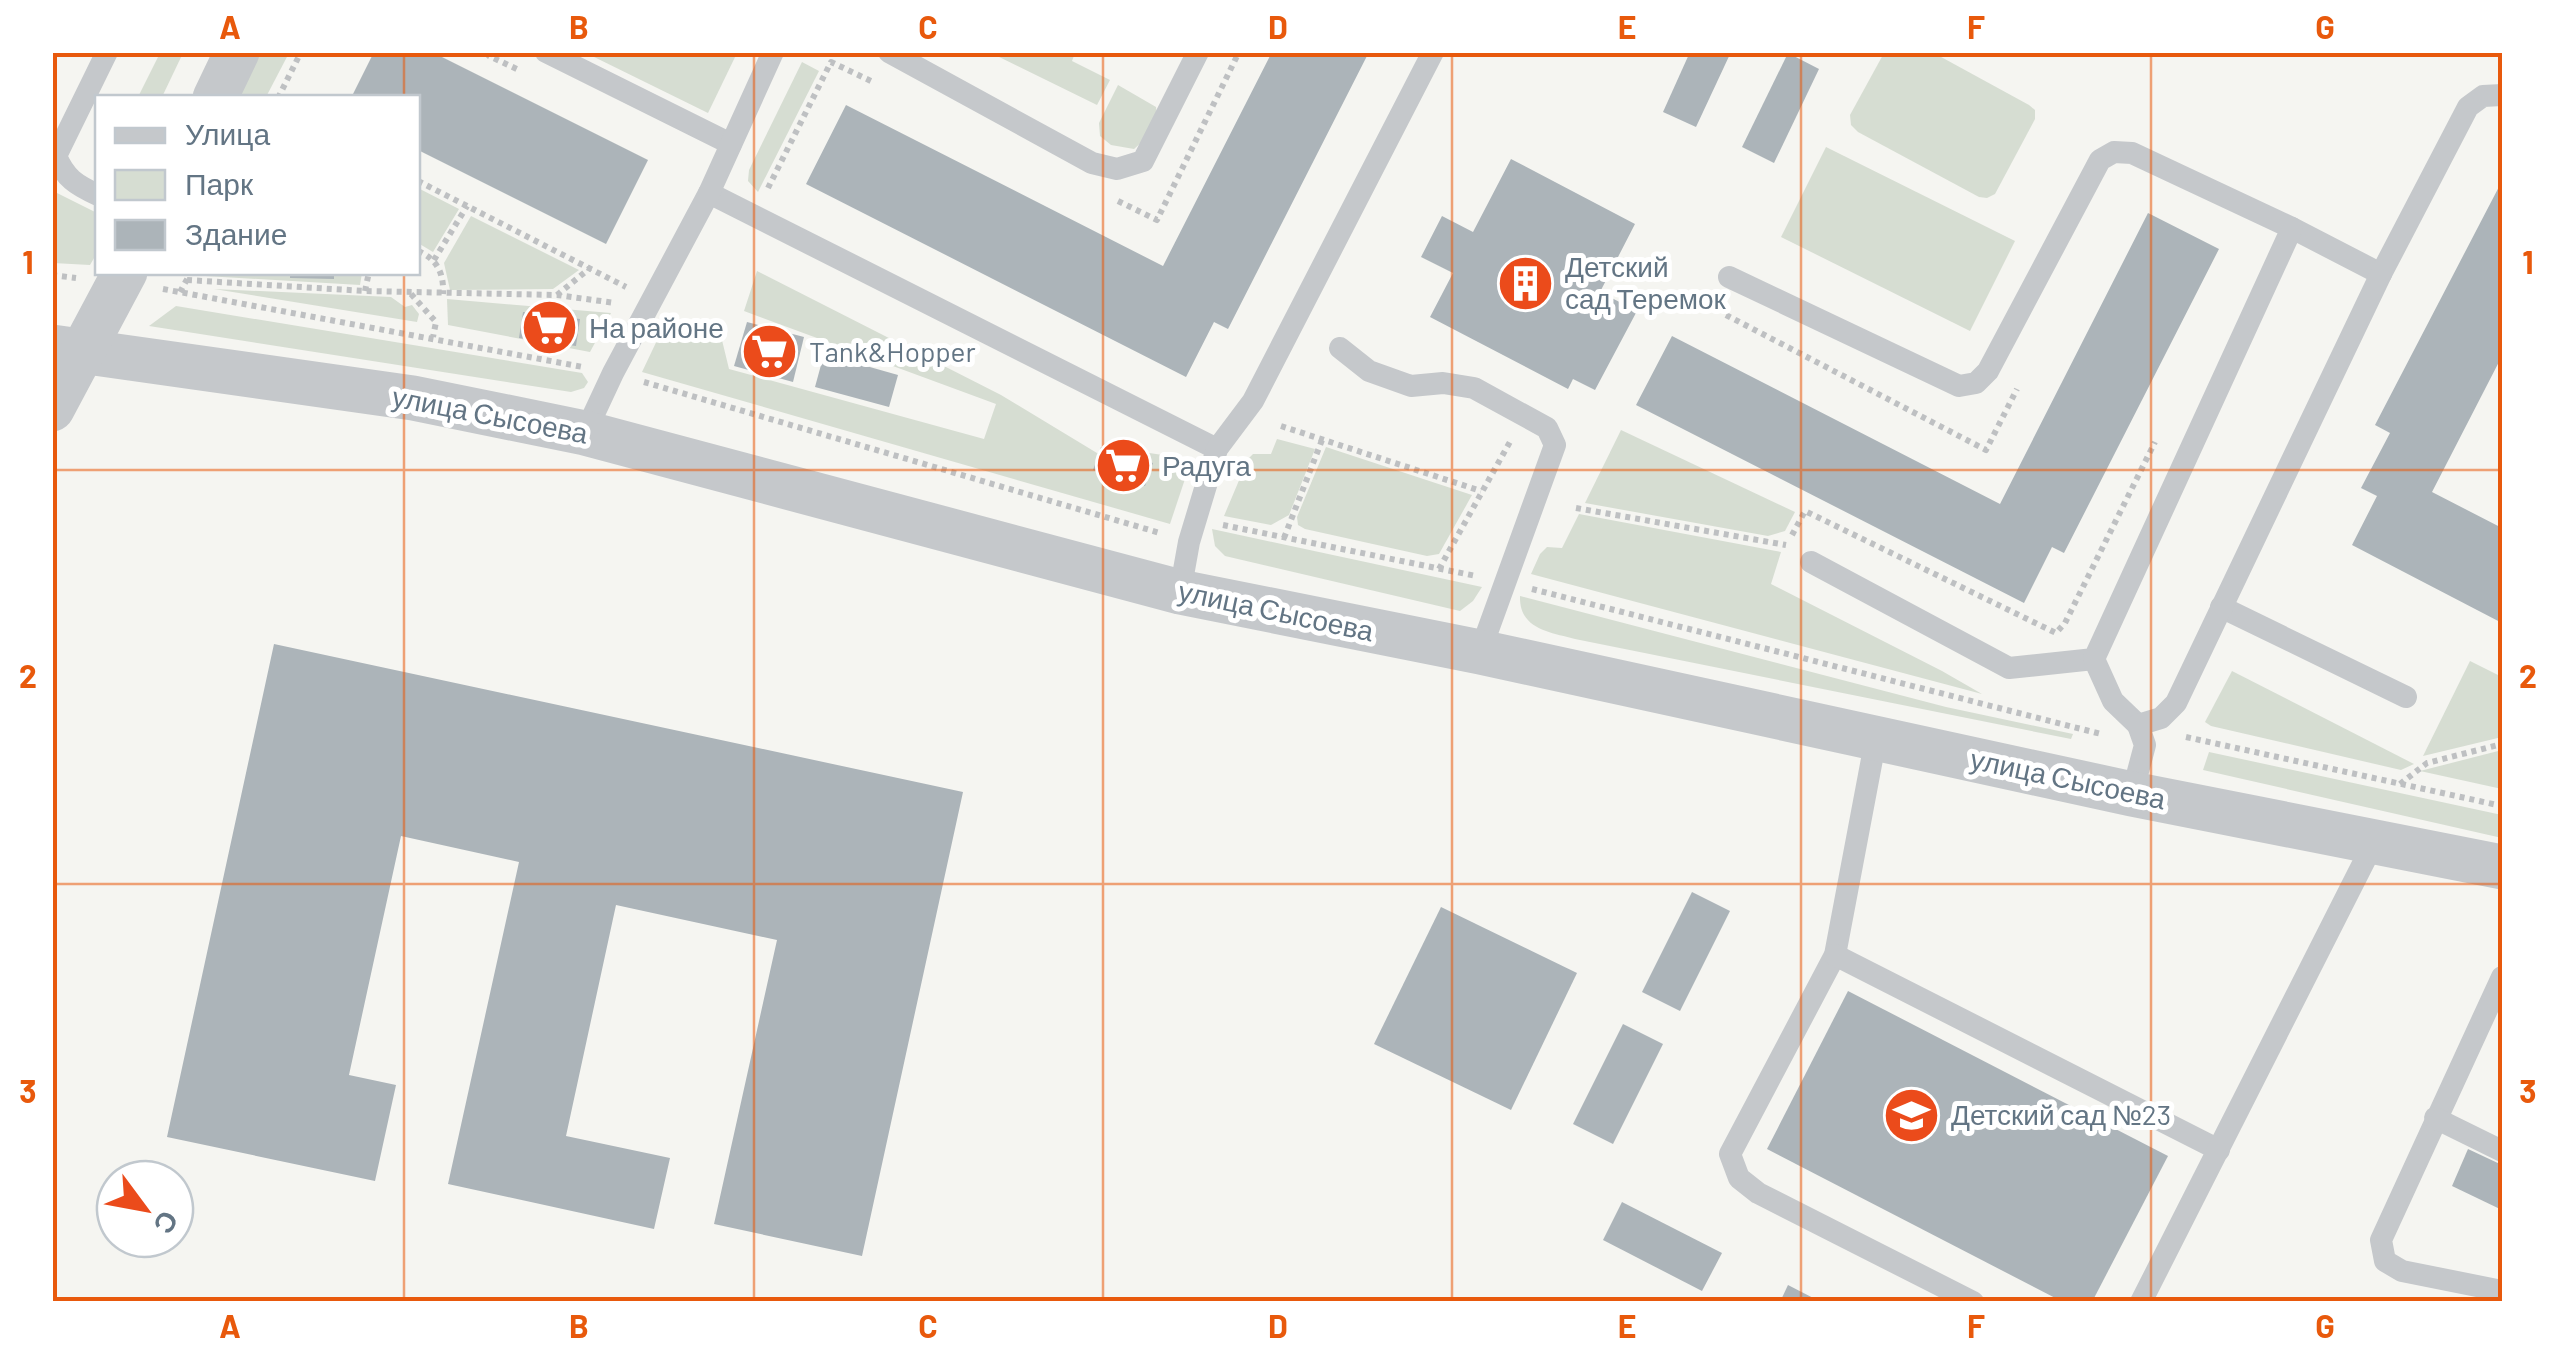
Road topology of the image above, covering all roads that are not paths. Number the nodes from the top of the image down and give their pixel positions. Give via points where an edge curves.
1 (108, 52) edge
2 (237, 52) edge
3 (546, 52) edge
4 (773, 52) edge
5 (890, 52) edge
6 (1198, 52) edge
7 (1433, 52) edge
8 (2502, 94) edge
9 (216, 95) edge
10 (731, 144) junction
11 (709, 193) junction
12 (95, 194) edge
13 (2292, 228) junction
14 (2381, 274) junction
15 (122, 277) edge
16 (1728, 277) dead end
17 (68, 348) edge
18 (1340, 348) dead end
19 (52, 409) edge
20 (585, 433) junction
21 (1217, 450) junction
22 (1811, 562) dead end
23 (1180, 592) junction
24 (2220, 607) junction
25 (1480, 652) junction
26 (2094, 659) junction
27 (2406, 697) dead end
28 (2141, 735) junction
29 (1876, 738) junction
30 (2132, 794) junction
31 (2374, 842) junction
32 (2502, 866) edge
33 (1835, 955) junction
34 (2502, 977) edge
35 (2435, 1118) junction
36 (2218, 1150) junction
37 (2502, 1151) edge
38 (2502, 1291) edge
39 (1973, 1302) edge
40 (2141, 1302) edge

1 - 12 lane via 56,156 64,175
2 - 9 street
3 - 10 lane
4 - 10 lane
5 - 6 lane via 1092,164 1117,169 1143,161
7 - 21 lane via 1253,401
8 - 14 lane via 2483,96 2468,108
10 - 11 lane
11 - 20 lane
11 - 21 lane
13 - 14 lane
13 - 16 lane via 2132,153 2114,152 2100,160 1988,370 1959,386
13 - 26 lane
14 - 24 lane
15 - 17 street
17 - 19 street
17 - 20 street, улица Сысоева via 413,398
18 - 25 lane via 1368,371 1411,386 1474,388 1547,428 1555,445
20 - 23 street, улица Сысоева
21 - 23 lane
22 - 26 lane via 2009,668
23 - 25 street, улица Сысоева
24 - 27 lane
24 - 28 lane via 2176,703
25 - 29 street, улица Сысоева
26 - 28 lane via 2113,701
28 - 30 lane
29 - 30 street, улица Сысоева
29 - 33 lane
30 - 31 street, улица Сысоева
31 - 32 street, улица Сысоева
31 - 36 lane
33 - 36 lane
33 - 39 lane via 1730,1154 1739,1178
34 - 35 lane
35 - 37 lane
35 - 38 lane via 2381,1240 2386,1261 2402,1271
36 - 40 lane

